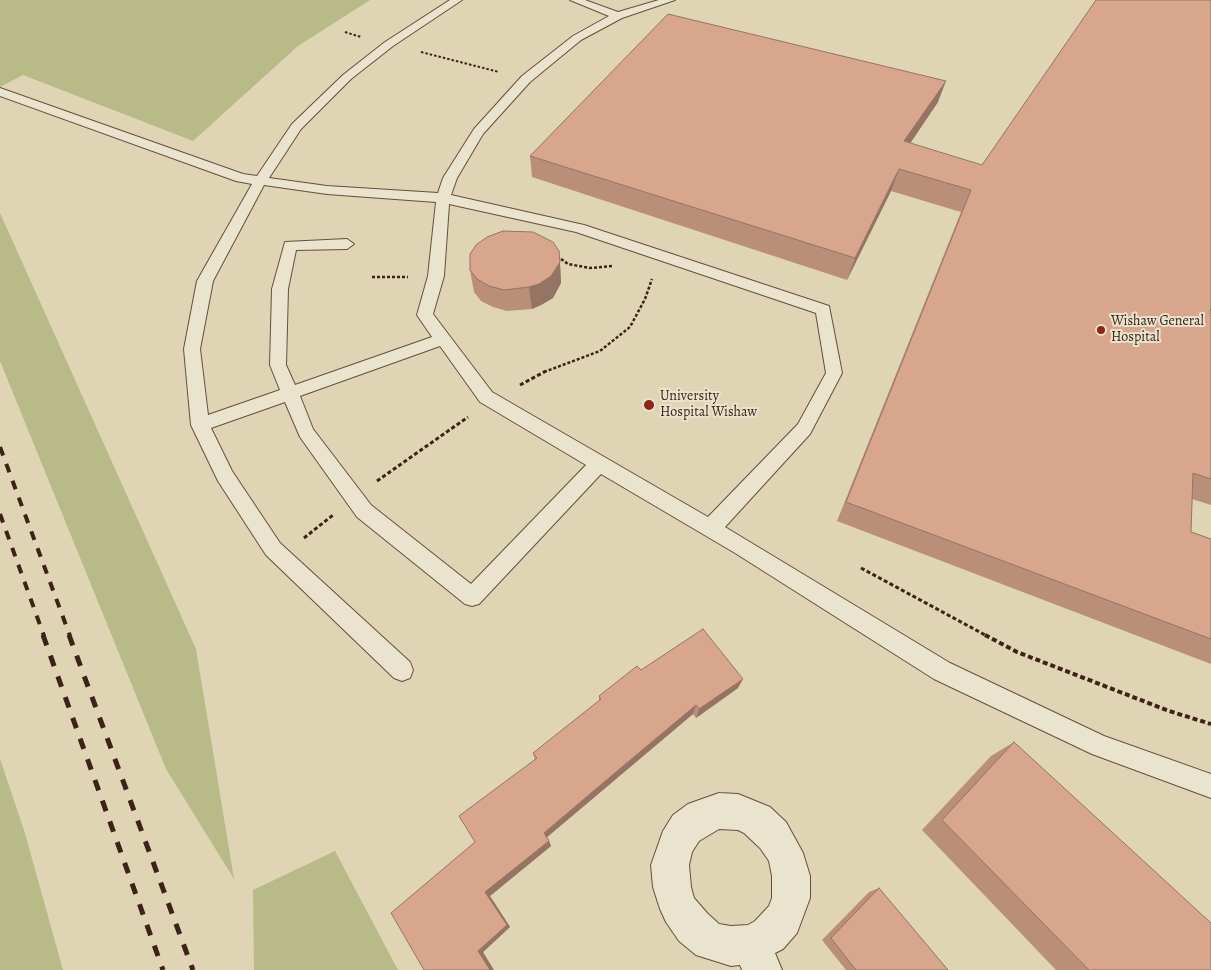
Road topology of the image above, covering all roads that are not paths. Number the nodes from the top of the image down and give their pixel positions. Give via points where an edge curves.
1 (457, 0) edge
2 (575, 0) edge
3 (670, 0) edge
4 (618, 16) junction
5 (0, 92) edge
6 (260, 181) junction
7 (443, 198) junction
8 (347, 244) dead end
9 (443, 339) junction
10 (290, 394) junction
11 (200, 425) junction
12 (599, 464) junction
13 (710, 529) junction
14 (402, 670) dead end
15 (1211, 786) edge

1 - 6 lane via 389,44 347,77 296,128
2 - 4 lane
3 - 4 lane
4 - 7 lane via 577,38 526,79 478,132 450,178
5 - 6 lane via 242,178
6 - 7 lane via 327,190
6 - 11 lane via 206,280 192,348
7 - 9 lane via 436,276 425,315
7 - 13 lane via 579,228 823,310 834,373 804,429
8 - 10 lane via 290,245 280,289 278,365
9 - 10 lane
9 - 12 lane via 486,397
10 - 11 lane
10 - 12 lane via 306,432 364,511 472,597
11 - 14 lane via 225,476 273,549
12 - 13 lane
13 - 15 lane via 942,671 1100,746

